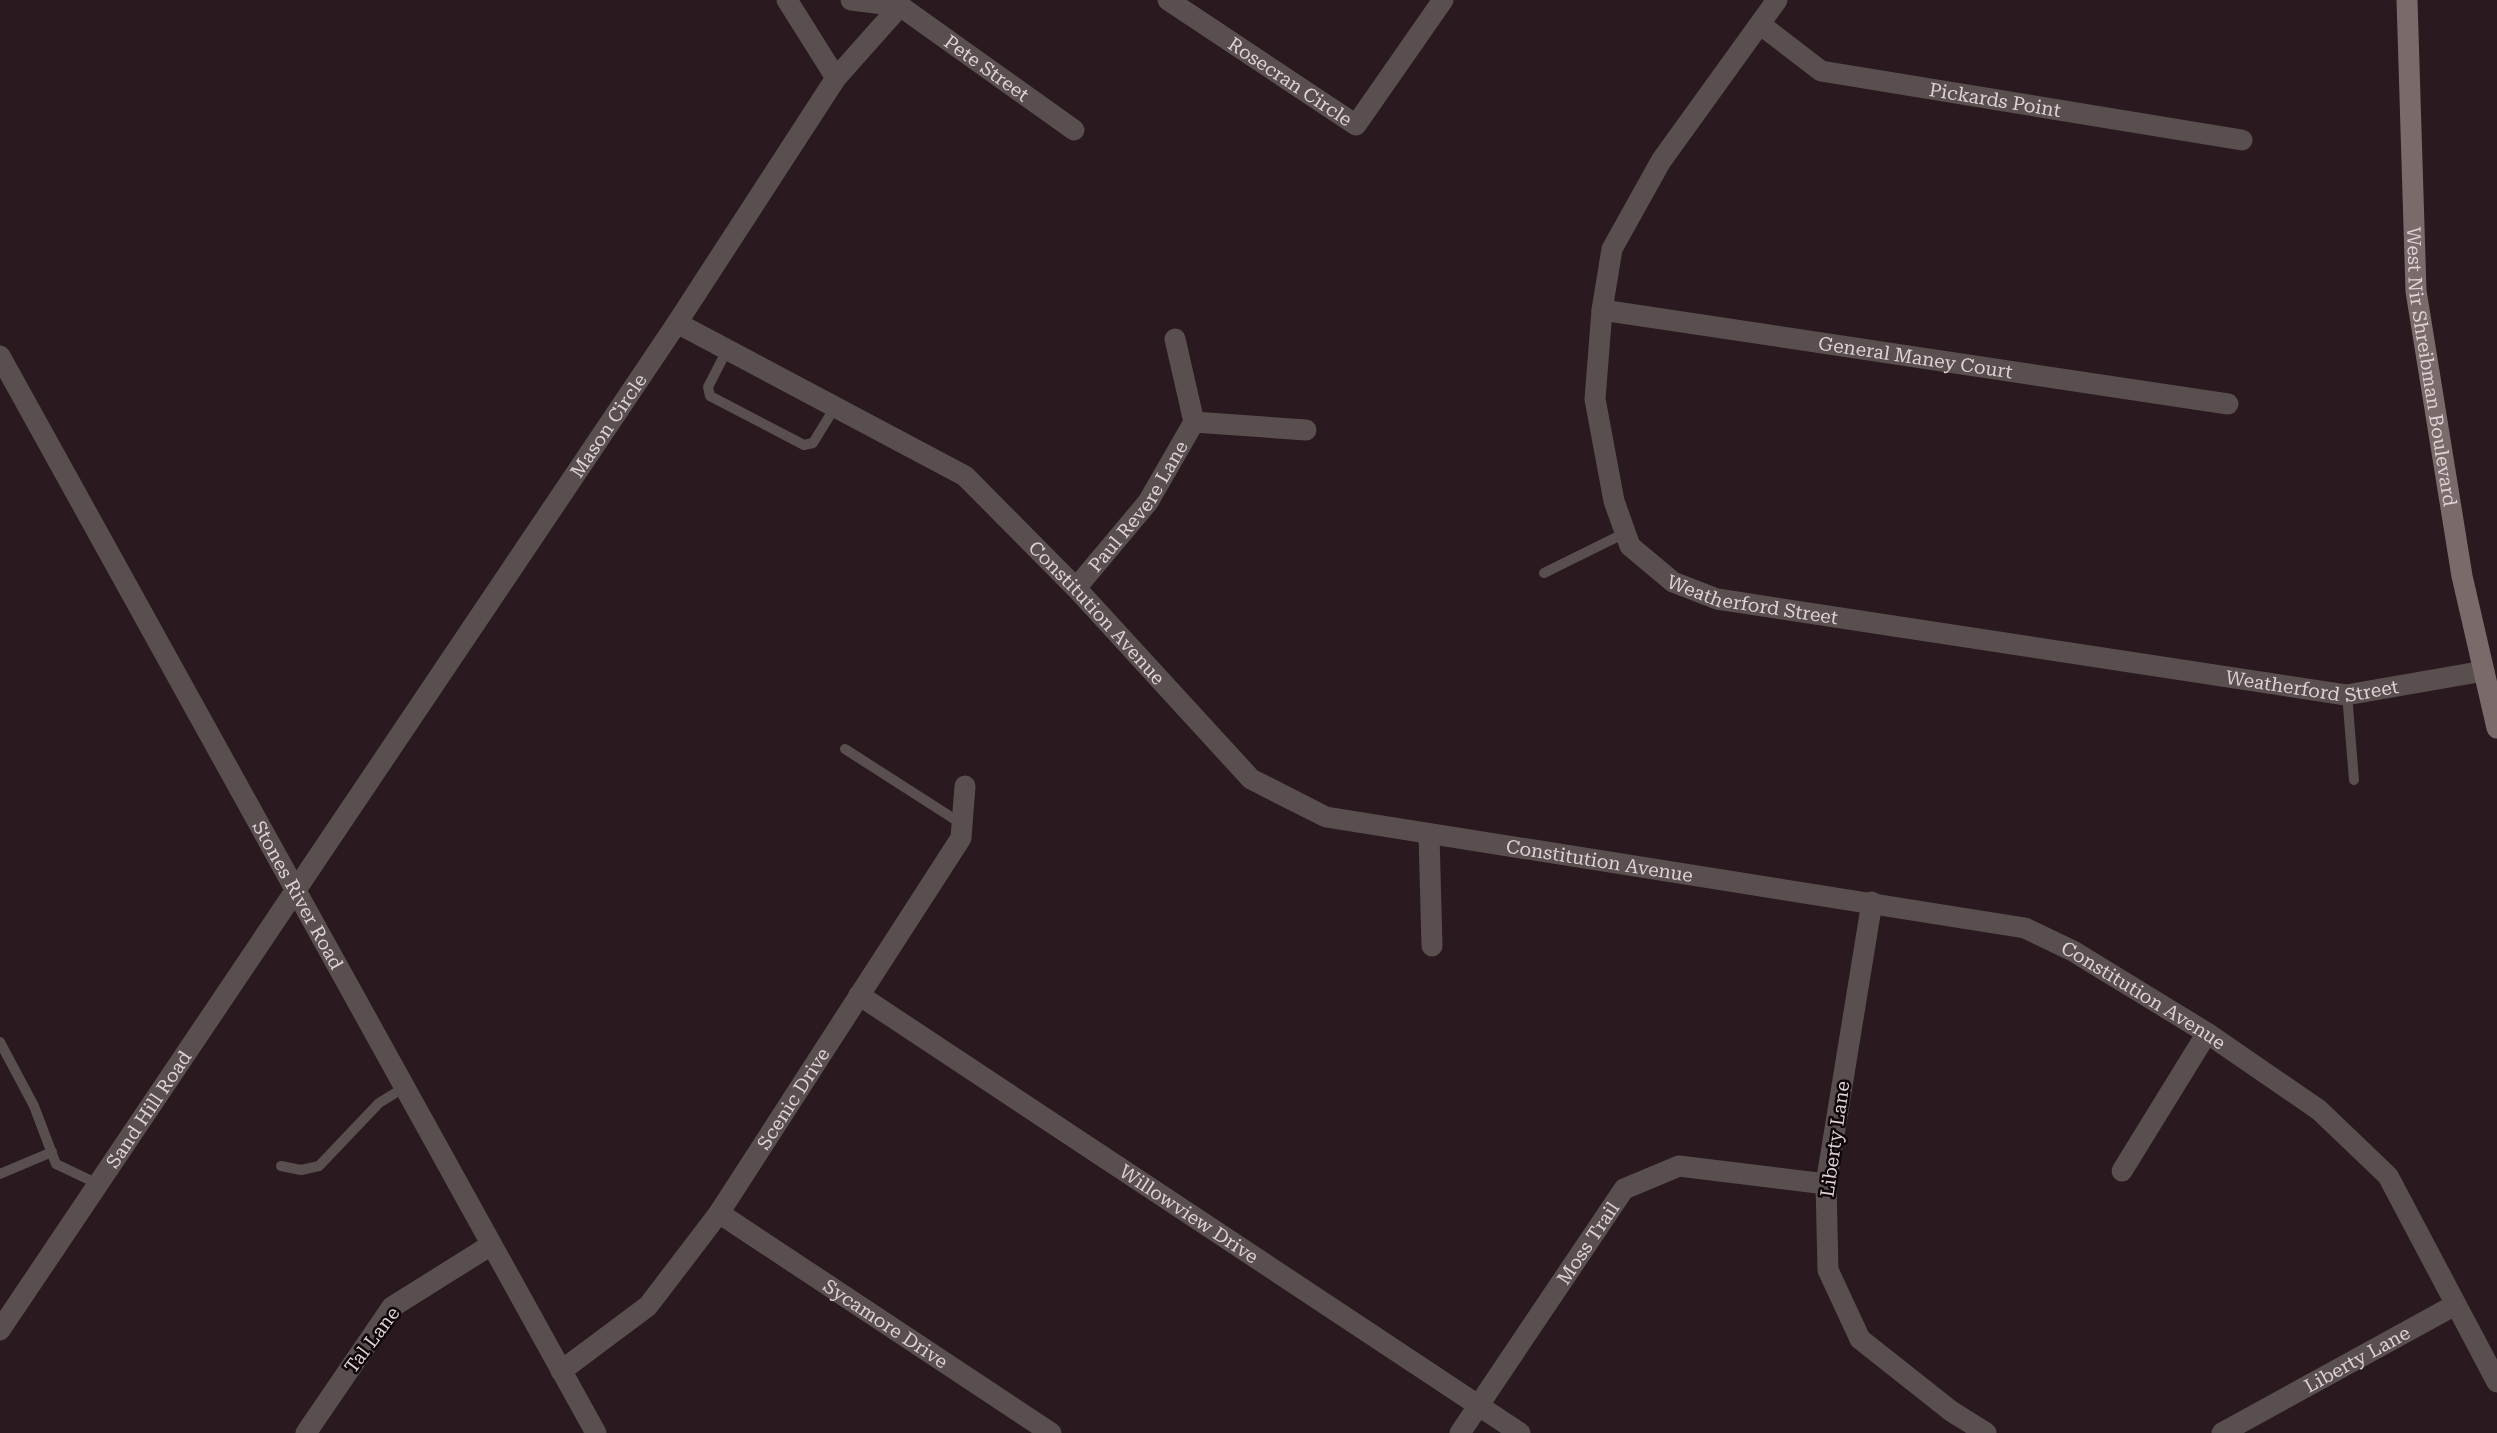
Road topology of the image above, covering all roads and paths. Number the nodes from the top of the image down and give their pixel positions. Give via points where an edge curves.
1 (787, 0) edge
2 (851, 0) edge
3 (1168, 0) edge
4 (1443, 0) edge
5 (1777, 0) edge
6 (2407, 0) edge
7 (900, 6) junction
8 (1761, 26) junction
9 (836, 78) junction
10 (1074, 130) dead end
11 (2242, 140) dead end
12 (1602, 310) junction
13 (677, 323) junction
14 (1175, 339) dead end
15 (727, 350) junction
16 (0, 356) edge
17 (2228, 404) dead end
18 (835, 407) junction
19 (1194, 422) junction
20 (1307, 430) dead end
21 (1625, 533) junction
22 (1544, 573) dead end
23 (1076, 588) junction
24 (2484, 671) junction
25 (2347, 694) junction
26 (2497, 728) edge
27 (845, 749) dead end
28 (2354, 780) dead end
29 (965, 786) dead end
30 (962, 824) junction
31 (1429, 835) junction
32 (296, 888) junction
33 (1872, 902) junction
34 (1433, 946) dead end
35 (859, 995) junction
36 (2207, 1033) junction
37 (0, 1042) edge
38 (405, 1087) junction
39 (52, 1153) junction
40 (281, 1166) dead end
41 (2122, 1171) dead end
42 (0, 1174) edge
43 (98, 1184) junction
44 (1826, 1184) junction
45 (719, 1213) junction
46 (491, 1245) junction
47 (2455, 1305) junction
48 (0, 1330) edge
49 (561, 1371) junction
50 (2497, 1382) edge
51 (1478, 1405) junction
52 (306, 1433) edge
53 (596, 1433) edge
54 (1051, 1433) edge
55 (1460, 1433) edge
56 (1520, 1433) edge
57 (1986, 1433) edge
58 (2221, 1433) edge

1 - 9 street
2 - 7 street
3 - 4 street, Rosecran Circle via 1356,125
5 - 8 street, Weatherford Street
6 - 24 main road, West Nir Shreibman Boulevard via 2416,291 2462,576
7 - 9 street, Mason Circle
7 - 10 street, Pete Street
8 - 11 street, Pickards Point via 1821,71
8 - 12 street, Weatherford Street via 1661,161 1612,249
9 - 13 street, Mason Circle
12 - 17 street, General Maney Court
12 - 21 street, Weatherford Street via 1595,399 1614,501
13 - 15 street, Constitution Avenue
13 - 32 street, Mason Circle
14 - 19 street, Paul Revere Lane
15 - 18 street, Constitution Avenue
15 - 18 lane via 708,387 710,396 804,445 813,443
16 - 32 street, Stones River Road
18 - 23 street, Constitution Avenue via 965,476
19 - 20 street, Paul Revere Lane
19 - 23 street, Paul Revere Lane via 1148,502
21 - 22 lane
21 - 25 street, Weatherford Street via 1630,546 1673,582 1717,599
23 - 31 street, Constitution Avenue via 1251,779 1326,817
24 - 25 street, Weatherford Street
24 - 26 main road, West Nir Shreibman Boulevard
25 - 28 lane
27 - 30 lane
29 - 30 street, Scenic Drive
30 - 35 street, Scenic Drive via 961,838
31 - 33 street, Constitution Avenue
31 - 34 street
32 - 38 street, Stones River Road
32 - 43 street, Sand Hill Road
33 - 36 street, Constitution Avenue via 2025,928 2073,951
33 - 44 street, Liberty Lane
35 - 45 street, Scenic Drive
35 - 51 street, Willowview Drive
36 - 41 street
36 - 47 street, Constitution Avenue via 2319,1110 2388,1176
37 - 39 lane via 34,1106
38 - 40 lane via 379,1103 319,1166 301,1170
38 - 46 street, Stones River Road
39 - 42 lane
39 - 43 lane via 56,1164
43 - 48 street, Sand Hill Road
44 - 51 street, Moss Trail via 1679,1166 1624,1189
44 - 57 street, Liberty Lane via 1828,1270 1860,1339
45 - 49 street, Scenic Drive via 648,1306
45 - 54 street, Sycamore Drive
46 - 49 street, Stones River Road
46 - 52 street, Tal Lane via 392,1307
47 - 50 street, Constitution Avenue
47 - 58 street, Liberty Lane
49 - 53 street, Stones River Road
51 - 55 street, Moss Trail
51 - 56 street, Willowview Drive

